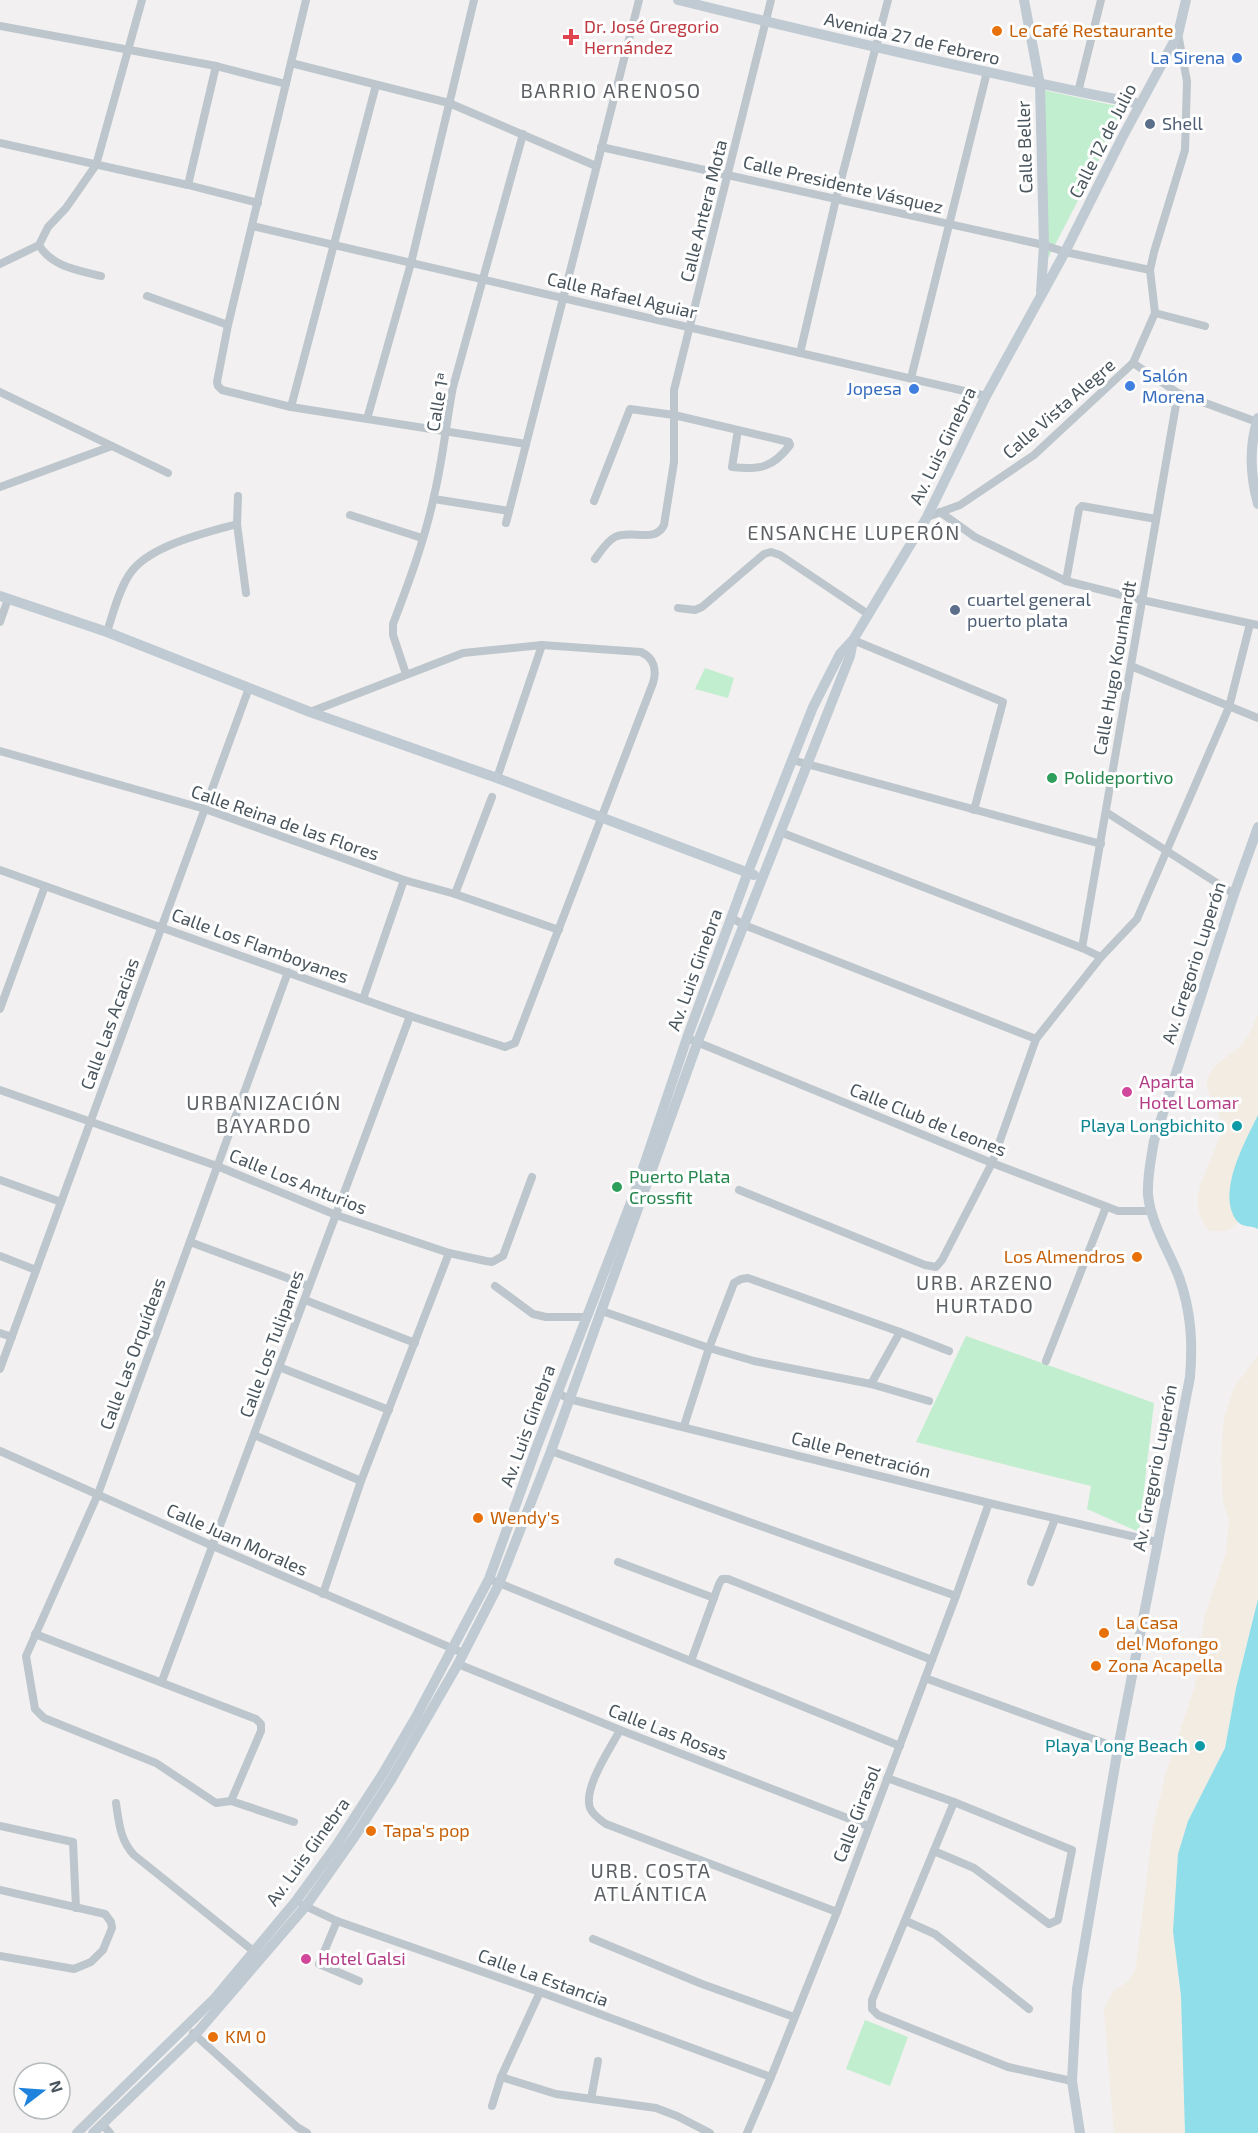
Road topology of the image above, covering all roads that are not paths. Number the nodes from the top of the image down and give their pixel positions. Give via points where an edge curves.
1 (142, 0) edge
2 (306, 0) edge
3 (474, 0) edge
4 (639, 0) edge
5 (678, 0) edge
6 (771, 0) edge
7 (888, 0) edge
8 (1024, 0) edge
9 (1101, 0) edge
10 (1186, 0) edge
11 (766, 22) junction
12 (0, 26) edge
13 (1178, 34) junction
14 (876, 48) junction
15 (128, 51) junction
16 (291, 63) junction
17 (216, 66) junction
18 (987, 72) junction
19 (286, 84) junction
20 (376, 85) junction
21 (1040, 85) junction
22 (1078, 92) junction
23 (449, 103) junction
24 (1140, 104) junction
25 (523, 134) junction
26 (0, 143) edge
27 (601, 147) junction
28 (96, 165) junction
29 (596, 166) junction
30 (729, 175) junction
31 (188, 185) junction
32 (836, 199) junction
33 (258, 203) junction
34 (949, 224) junction
35 (252, 226) junction
36 (39, 245) junction
37 (333, 245) junction
38 (1044, 246) junction
39 (1065, 252) junction
40 (411, 263) junction
41 (0, 264) edge
42 (1150, 270) junction
43 (101, 276) dead end
44 (484, 280) junction
45 (1041, 295) junction
46 (147, 296) dead end
47 (563, 298) junction
48 (1155, 313) junction
49 (228, 325) junction
50 (1205, 326) dead end
51 (691, 327) junction
52 (800, 352) junction
53 (1133, 363) junction
54 (911, 378) junction
55 (0, 392) edge
56 (1178, 393) junction
57 (986, 396) junction
58 (291, 407) junction
59 (674, 415) junction
60 (368, 419) junction
61 (1257, 420) edge
62 (738, 430) junction
63 (446, 431) junction
64 (526, 444) junction
65 (112, 446) junction
66 (168, 473) dead end
67 (0, 487) edge
68 (238, 496) dead end
69 (434, 499) junction
70 (594, 501) dead end
71 (1258, 504) edge
72 (509, 510) junction
73 (940, 512) junction
74 (350, 515) dead end
75 (927, 517) junction
76 (1156, 519) junction
77 (506, 523) dead end
78 (237, 524) junction
79 (422, 538) junction
80 (596, 559) dead end
81 (1066, 581) junction
82 (246, 593) dead end
83 (4, 598) edge
84 (1142, 600) junction
85 (678, 608) dead end
86 (868, 614) junction
87 (0, 622) edge
88 (1254, 624) edge
89 (107, 632) junction
90 (853, 640) junction
91 (543, 645) junction
92 (1131, 666) junction
93 (406, 674) junction
94 (249, 688) junction
95 (1229, 707) junction
96 (310, 712) junction
97 (1258, 718) edge
98 (0, 751) edge
99 (792, 760) junction
100 (806, 765) junction
101 (497, 778) junction
102 (492, 797) dead end
103 (205, 809) junction
104 (974, 810) junction
105 (1106, 812) junction
106 (601, 817) junction
107 (1258, 827) edge
108 (780, 832) junction
109 (1101, 843) junction
110 (1167, 851) junction
111 (0, 870) edge
112 (748, 872) junction
113 (761, 878) junction
114 (404, 880) junction
115 (45, 886) junction
116 (455, 894) junction
117 (1234, 894) junction
118 (732, 918) junction
119 (744, 925) junction
120 (162, 927) junction
121 (559, 930) junction
122 (1082, 948) junction
123 (1101, 957) junction
124 (288, 972) junction
125 (363, 999) junction
126 (0, 1009) edge
127 (410, 1016) junction
128 (1036, 1039) junction
129 (693, 1040) junction
130 (0, 1090) edge
131 (91, 1121) junction
132 (992, 1163) junction
133 (218, 1166) junction
134 (532, 1177) dead end
135 (0, 1180) edge
136 (740, 1190) dead end
137 (61, 1202) junction
138 (1106, 1207) junction
139 (1151, 1211) junction
140 (336, 1215) junction
141 (190, 1242) junction
142 (448, 1253) junction
143 (0, 1256) edge
144 (36, 1270) junction
145 (309, 1286) junction
146 (495, 1286) dead end
147 (305, 1300) junction
148 (602, 1311) junction
149 (587, 1317) junction
150 (900, 1332) junction
151 (0, 1333) edge
152 (12, 1337) junction
153 (415, 1343) junction
154 (709, 1348) junction
155 (949, 1351) dead end
156 (1046, 1360) dead end
157 (279, 1367) junction
158 (0, 1369) edge
159 (871, 1384) junction
160 (558, 1393) junction
161 (569, 1399) junction
162 (929, 1401) dead end
163 (389, 1410) junction
164 (684, 1426) junction
165 (254, 1435) junction
166 (0, 1451) edge
167 (551, 1451) junction
168 (362, 1480) junction
169 (98, 1494) junction
170 (989, 1503) junction
171 (1055, 1519) junction
172 (1157, 1542) junction
173 (213, 1546) junction
174 (618, 1562) dead end
175 (494, 1581) junction
176 (1031, 1582) dead end
177 (323, 1594) junction
178 (956, 1596) junction
179 (714, 1598) junction
180 (35, 1635) junction
181 (452, 1648) junction
182 (463, 1653) junction
183 (932, 1660) junction
184 (691, 1661) junction
185 (458, 1664) junction
186 (925, 1678) junction
187 (162, 1682) junction
188 (620, 1730) junction
189 (900, 1746) junction
190 (1118, 1748) junction
191 (887, 1778) junction
192 (231, 1801) junction
193 (954, 1802) junction
194 (116, 1803) dead end
195 (294, 1822) dead end
196 (0, 1826) edge
197 (868, 1826) junction
198 (934, 1851) junction
199 (0, 1890) edge
200 (300, 1904) junction
201 (76, 1908) junction
202 (837, 1911) junction
203 (337, 1921) junction
204 (906, 1922) junction
205 (592, 1939) dead end
206 (259, 1955) junction
207 (0, 1956) edge
208 (359, 1981) dead end
209 (540, 1992) junction
210 (1029, 2009) dead end
211 (794, 2017) junction
212 (186, 2027) junction
213 (195, 2035) junction
214 (598, 2061) dead end
215 (501, 2077) junction
216 (771, 2077) junction
217 (1072, 2081) junction
218 (591, 2099) junction
219 (492, 2106) dead end
220 (102, 2124) junction
221 (77, 2133) edge
222 (93, 2133) edge
223 (110, 2133) edge
224 (307, 2133) edge
225 (710, 2133) edge
226 (747, 2133) edge
227 (1080, 2133) edge

1 - 15 street
2 - 16 street
3 - 23 street
4 - 27 street
5 - 11 street, Avenida 27 de Febrero
6 - 11 street, Calle Antera Mota
7 - 14 street
8 - 21 street, Calle Beller
9 - 22 street
10 - 13 street, Calle 12 de Julio
11 - 14 street, Avenida 27 de Febrero
11 - 30 street, Calle Antera Mota
12 - 15 street
13 - 24 street, Calle 12 de Julio
13 - 42 street via 1187,81 1185,150
14 - 18 street, Avenida 27 de Febrero
14 - 32 street
15 - 17 street
15 - 28 street
16 - 19 street
16 - 20 street
17 - 19 street
17 - 31 street
18 - 21 street, Avenida 27 de Febrero
18 - 34 street
19 - 33 street
20 - 23 street
20 - 37 street
21 - 22 street, Avenida 27 de Febrero
21 - 38 street, Calle Beller
22 - 24 street, Avenida 27 de Febrero
23 - 25 street
23 - 40 street
24 - 39 street, Calle 12 de Julio
25 - 29 street
25 - 44 street, Calle 1ª
26 - 28 street
27 - 29 street
27 - 30 street, Calle Presidente Vásquez
28 - 31 street
28 - 36 street via 48,227
29 - 47 street
30 - 32 street, Calle Presidente Vásquez
30 - 51 street, Calle Antera Mota
31 - 33 street
32 - 34 street, Calle Presidente Vásquez
32 - 52 street
33 - 35 street
34 - 38 street, Calle Presidente Vásquez
34 - 54 street
35 - 37 street, Calle Rafael Aguiar
35 - 49 street
36 - 41 street
36 - 43 street via 45,256 66,267
37 - 40 street, Calle Rafael Aguiar
37 - 58 street
38 - 39 street, Calle Presidente Vásquez
38 - 45 street, Calle Beller
39 - 42 street
39 - 45 street, Calle 12 de Julio
40 - 44 street, Calle Rafael Aguiar
40 - 60 street
42 - 48 street
44 - 47 street, Calle Rafael Aguiar
44 - 63 street, Calle 1ª via 453,387
45 - 57 street, Av. Luis Ginebra
46 - 49 street
47 - 51 street, Calle Rafael Aguiar
47 - 64 street
48 - 50 street
48 - 53 street, Calle Vista Alegre
49 - 58 street via 218,386
51 - 52 street, Calle Rafael Aguiar
51 - 59 street, Calle Antera Mota via 674,390
52 - 54 street, Calle Rafael Aguiar
53 - 56 street
53 - 73 street, Calle Vista Alegre via 1034,455 960,505
54 - 57 street, Calle Rafael Aguiar
55 - 65 street
56 - 61 street
56 - 76 street, Calle Hugo Kounhardt
57 - 75 street, Av. Luis Ginebra
58 - 60 street
59 - 62 street
59 - 70 street via 628,411
59 - 80 street, Calle Antera Mota via 674,462 662,530 653,535 617,536
60 - 63 street
61 - 71 street via 1251,467
62 - 62 street via 732,467 764,467 790,445
63 - 64 street
63 - 69 street, Calle 1ª
64 - 72 street
65 - 66 street
65 - 67 street
68 - 78 street
69 - 72 street
69 - 79 street, Calle 1ª
72 - 77 street
73 - 75 street, Calle Vista Alegre
73 - 81 street via 975,537
74 - 79 street
75 - 86 street, Av. Luis Ginebra
76 - 81 street via 1083,506 1079,509
76 - 84 street, Calle Hugo Kounhardt
78 - 82 street
78 - 89 street via 182,541 139,563 121,591
79 - 93 street, Calle 1ª via 392,630
81 - 84 street
83 - 87 street
83 - 89 street
84 - 88 street
84 - 92 street, Calle Hugo Kounhardt
85 - 86 street via 702,607 771,552
86 - 90 street, Av. Luis Ginebra
88 - 95 street
89 - 94 street
90 - 99 street, Av. Luis Ginebra via 840,654 813,707
90 - 100 street, Av. Luis Ginebra
90 - 104 street via 1003,702
91 - 93 street via 463,654
91 - 101 street
91 - 106 street via 641,652 652,661 655,676
92 - 95 street
92 - 105 street, Calle Hugo Kounhardt
93 - 96 street
94 - 96 street
94 - 103 street, Calle Las Acacias
95 - 97 street
95 - 110 street
96 - 101 street
98 - 103 street, Calle Reina de las Flores
99 - 100 street
99 - 112 street, Av. Luis Ginebra
100 - 104 street
100 - 108 street, Av. Luis Ginebra
101 - 106 street
102 - 116 street
103 - 114 street, Calle Reina de las Flores
103 - 120 street, Calle Las Acacias
104 - 109 street
105 - 109 street, Calle Hugo Kounhardt
105 - 110 street
106 - 112 street
106 - 121 street
107 - 117 street, Av. Gregorio Luperón
108 - 113 street, Av. Luis Ginebra
108 - 122 street
109 - 122 street, Calle Hugo Kounhardt
110 - 117 street
110 - 123 street via 1137,919
111 - 115 street, Calle Los Flamboyanes
112 - 113 street
112 - 118 street, Av. Luis Ginebra
113 - 119 street, Av. Luis Ginebra
114 - 116 street, Calle Reina de las Flores
114 - 125 street
115 - 120 street, Calle Los Flamboyanes
115 - 126 street
116 - 121 street, Calle Reina de las Flores
117 - 139 street, Av. Gregorio Luperón via 1154,1141 1148,1179
118 - 119 street
118 - 129 street, Av. Luis Ginebra
119 - 128 street
119 - 129 street, Av. Luis Ginebra
120 - 124 street, Calle Los Flamboyanes
120 - 131 street, Calle Las Acacias
121 - 127 street, Calle Los Flamboyanes via 511,1046
122 - 123 street
123 - 128 street
124 - 125 street, Calle Los Flamboyanes
124 - 133 street, Calle Las Orquídeas
125 - 127 street, Calle Los Flamboyanes
127 - 140 street, Calle Los Tulipanes
128 - 132 street
129 - 132 street, Calle Club de Leones
129 - 148 street, Av. Luis Ginebra
129 - 149 street, Av. Luis Ginebra
130 - 131 street, Calle Los Anturios
131 - 133 street, Calle Los Anturios
131 - 137 street, Calle Las Acacias
132 - 136 street via 936,1267
132 - 138 street, Calle Club de Leones
133 - 140 street, Calle Los Anturios
133 - 141 street, Calle Las Orquídeas
134 - 142 street, Calle Los Anturios via 503,1256 492,1262
135 - 137 street
137 - 144 street, Calle Las Acacias
138 - 139 street, Calle Club de Leones
138 - 156 street
139 - 172 street, Av. Gregorio Luperón via 1179,1278 1191,1319 1193,1346
140 - 142 street, Calle Los Anturios
140 - 145 street, Calle Los Tulipanes
141 - 145 street
141 - 169 street, Calle Las Orquídeas
142 - 153 street
143 - 144 street
144 - 152 street, Calle Las Acacias
145 - 147 street, Calle Los Tulipanes
146 - 149 street via 533,1314
147 - 153 street
147 - 157 street, Calle Los Tulipanes
148 - 154 street
148 - 161 street, Av. Luis Ginebra
149 - 160 street, Av. Luis Ginebra
150 - 154 street via 748,1278 735,1283
150 - 155 street
150 - 159 street
151 - 152 street
152 - 158 street, Calle Las Acacias
153 - 163 street
154 - 159 street
154 - 164 street
157 - 163 street
157 - 165 street, Calle Los Tulipanes
159 - 162 street
160 - 161 street, Calle Penetración
160 - 175 street, Av. Luis Ginebra
161 - 164 street, Calle Penetración
161 - 167 street, Av. Luis Ginebra
163 - 168 street
164 - 170 street, Calle Penetración
165 - 168 street
165 - 173 street, Calle Los Tulipanes
166 - 169 street, Calle Juan Morales
167 - 175 street, Av. Luis Ginebra
167 - 178 street
168 - 177 street
169 - 173 street, Calle Juan Morales
169 - 180 street, Calle Las Orquídeas
170 - 171 street, Calle Penetración
170 - 178 street, Calle Girasol
171 - 172 street, Calle Penetración
171 - 176 street
172 - 190 street, Av. Gregorio Luperón
173 - 177 street, Calle Juan Morales
173 - 187 street, Calle Los Tulipanes
174 - 179 street
175 - 181 street, Av. Luis Ginebra
175 - 182 street, Av. Luis Ginebra
175 - 184 street
177 - 181 street, Calle Juan Morales
178 - 183 street, Calle Girasol
179 - 183 street via 722,1579 728,1579
179 - 184 street
180 - 187 street
180 - 192 street, Calle Las Orquídeas via 26,1656 35,1709 44,1718 156,1763 216,1803
181 - 182 street, Calle Juan Morales
181 - 200 street, Av. Luis Ginebra via 416,1717
182 - 185 street, Av. Luis Ginebra
183 - 186 street, Calle Girasol
184 - 189 street
185 - 188 street, Calle Las Rosas
185 - 200 street, Av. Luis Ginebra via 355,1836
186 - 189 street, Calle Girasol
186 - 190 street
187 - 192 street via 261,1724
188 - 197 street, Calle Las Rosas
188 - 202 street via 591,1785 590,1808 595,1816 606,1824
189 - 191 street, Calle Girasol
190 - 217 street, Av. Gregorio Luperón via 1077,1989
191 - 193 street
191 - 197 street, Calle Girasol
192 - 195 street
193 - 198 street
193 - 198 street via 1072,1850 1058,1920 1049,1924 974,1869
194 - 206 street via 121,1836 134,1855
196 - 201 street via 73,1842
197 - 202 street, Calle Girasol
198 - 204 street
199 - 201 street
200 - 203 street, Calle La Estancia
200 - 206 street, Av. Luis Ginebra
201 - 207 street via 105,1914 111,1922 103,1950 91,1962 74,1969
202 - 211 street, Calle Girasol
203 - 208 street via 319,1964
203 - 209 street, Calle La Estancia
204 - 210 street via 935,1934
204 - 217 street via 872,2000 872,2009 1008,2067
205 - 211 street
206 - 212 street, Av. Luis Ginebra
206 - 213 street, Av. Luis Ginebra
209 - 215 street
209 - 216 street, Calle La Estancia
211 - 216 street, Calle Girasol
212 - 213 street
212 - 221 street, Av. Luis Ginebra
213 - 220 street, Av. Luis Ginebra
213 - 224 street
214 - 218 street
215 - 218 street via 556,2094
215 - 219 street
216 - 226 street, Calle Girasol
217 - 227 street, Av. Gregorio Luperón
218 - 225 street via 656,2108
220 - 222 street, Av. Luis Ginebra
220 - 223 street

